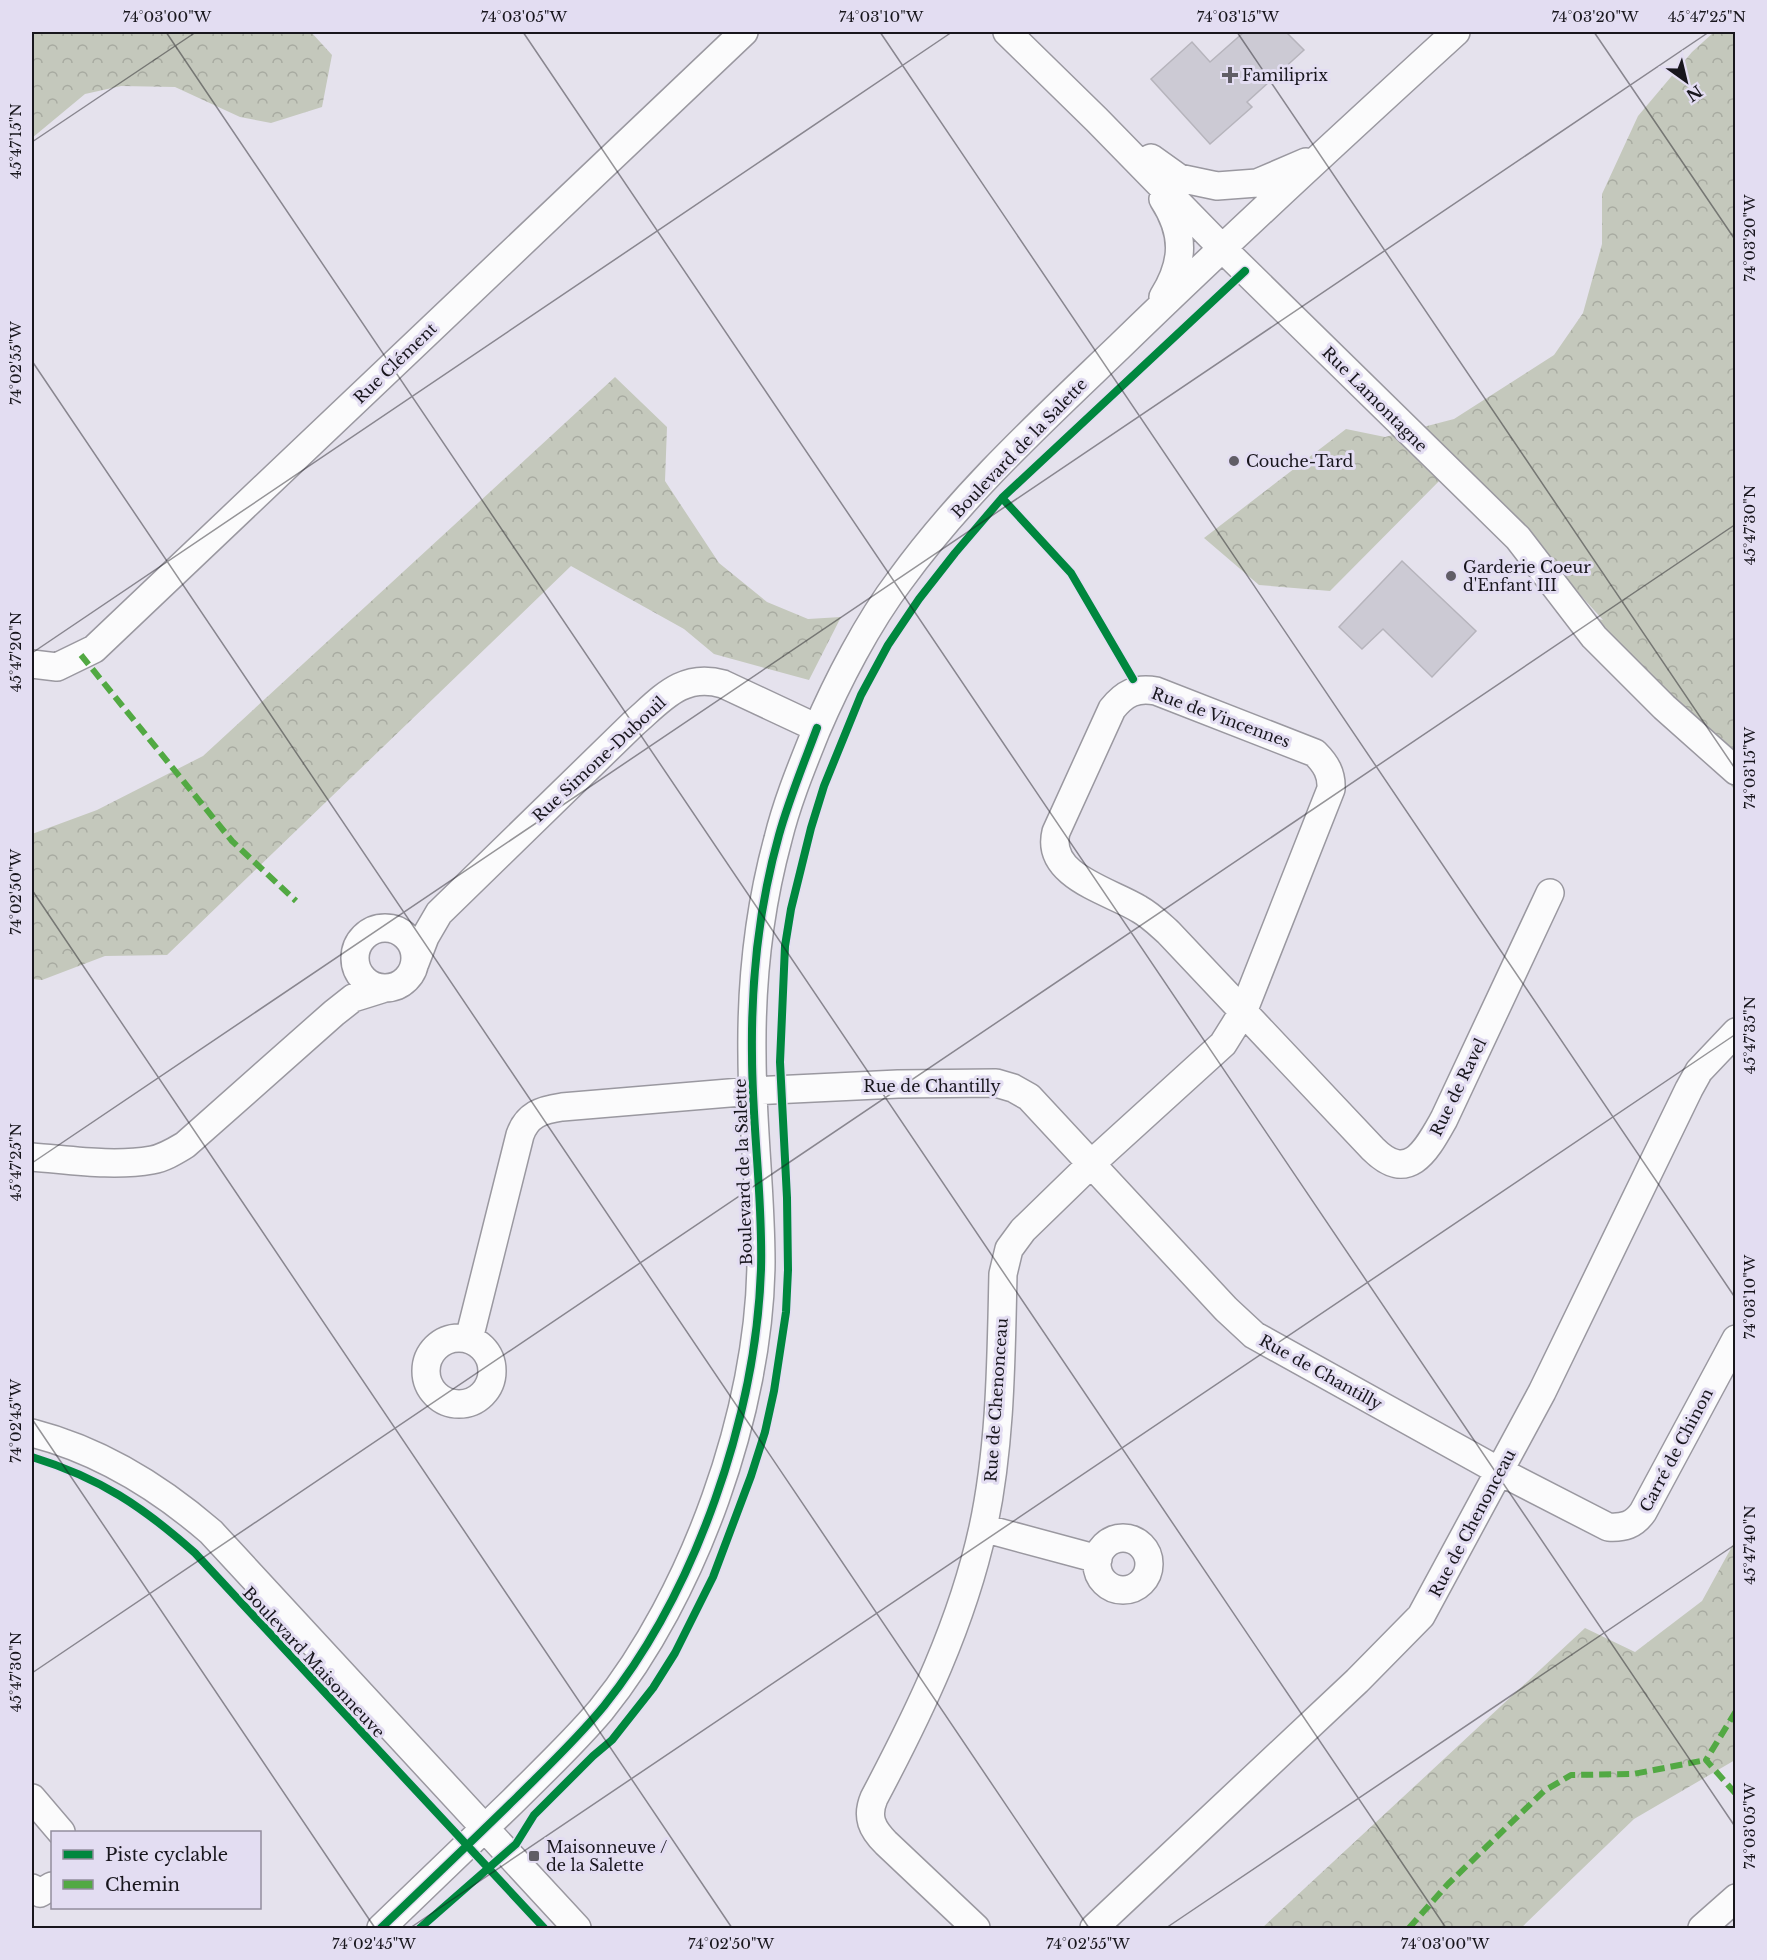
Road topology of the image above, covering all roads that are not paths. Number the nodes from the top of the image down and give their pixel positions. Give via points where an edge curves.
1 (744, 32) edge
2 (1007, 32) edge
3 (1456, 32) edge
4 (1097, 120) junction
5 (1320, 156) junction
6 (1139, 163) junction
7 (1222, 248) junction
8 (1150, 317) junction
9 (32, 664) edge
10 (818, 728) junction
11 (1736, 771) edge
12 (1550, 894) dead end
13 (439, 913) junction
14 (391, 928) junction
15 (415, 963) junction
16 (355, 965) junction
17 (385, 988) junction
18 (1243, 1012) junction
19 (334, 1013) junction
20 (1731, 1045) edge
21 (753, 1091) junction
22 (32, 1157) edge
23 (1092, 1163) junction
24 (469, 1339) dead end
25 (1736, 1339) edge
26 (32, 1433) edge
27 (1499, 1471) junction
28 (983, 1528) junction
29 (1098, 1559) dead end
30 (32, 1798) edge
31 (483, 1829) junction
32 (59, 1831) edge
33 (51, 1887) edge
34 (32, 1888) edge
35 (1736, 1898) edge
36 (381, 1929) edge
37 (577, 1929) edge
38 (975, 1929) edge
39 (1094, 1929) edge
40 (1702, 1929) edge

1 - 9 street, Rue Clément via 94,649 57,667
2 - 4 street, Rue Lamontagne
3 - 5 street, Boulevard de la Salette
4 - 5 street via 1179,178 1217,186 1257,183
4 - 6 street, Rue Lamontagne
5 - 7 street, Boulevard de la Salette
6 - 7 street, Rue Lamontagne
6 - 8 street via 1172,213 1179,232 1180,252 1173,280
7 - 8 street, Boulevard de la Salette
7 - 11 street, Rue Lamontagne via 1518,538 1594,637
8 - 10 street, Boulevard de la Salette via 975,488 904,575 864,637
10 - 13 street, Rue Simone-Dubouil via 711,680 683,684 633,724
10 - 21 street, Boulevard de la Salette via 779,834 765,892 754,994
12 - 18 street, Rue de Ravel via 1444,1119 1431,1143 1410,1162 1393,1164 1383,1159
13 - 14 street, Rue Simone-Dubouil
13 - 15 street, Rue Simone-Dubouil
14 - 15 street via 411,942
14 - 16 street, Rue Simone-Dubouil via 374,930 360,940
15 - 17 street, Rue Simone-Dubouil via 405,981
16 - 17 street via 364,980
16 - 19 street, Rue Simone-Dubouil via 348,994
17 - 19 street, Rue Simone-Dubouil via 353,998
18 - 18 street, Rue de Vincennes via 1331,789 1331,778 1321,759 1305,748 1156,691 1135,690 1112,709 1056,832 1056,853 1071,873 1155,920
18 - 23 street, Rue de Vincennes via 1223,1044
19 - 22 street, Rue Simone-Dubouil via 185,1145 168,1155 115,1163
20 - 27 street, Rue de Chenonceau via 1700,1071 1689,1089 1542,1392
21 - 23 street, Rue de Chantilly via 996,1083 1029,1097
21 - 24 street, Rue de Chantilly via 562,1107 532,1116 520,1135
21 - 31 street, Boulevard de la Salette via 761,1221 757,1318 736,1429 712,1506 669,1605 621,1682 585,1728
23 - 27 street, Rue de Chantilly via 1246,1330
23 - 28 street, Rue de Chenonceau via 1023,1230 1006,1258 997,1434
25 - 27 street, Carré de Chinon via 1634,1523 1618,1528 1603,1525
26 - 31 street, Boulevard Maisonneuve via 112,1464 175,1503 205,1527
27 - 39 street, Rue de Chenonceau via 1433,1597 1415,1623
28 - 29 street
28 - 38 street, Rue de Chenonceau via 942,1660 874,1798 869,1818 886,1843
30 - 32 street
31 - 36 street, Boulevard de la Salette
31 - 37 street, Boulevard Maisonneuve
33 - 34 street via 40,1893
35 - 40 street

